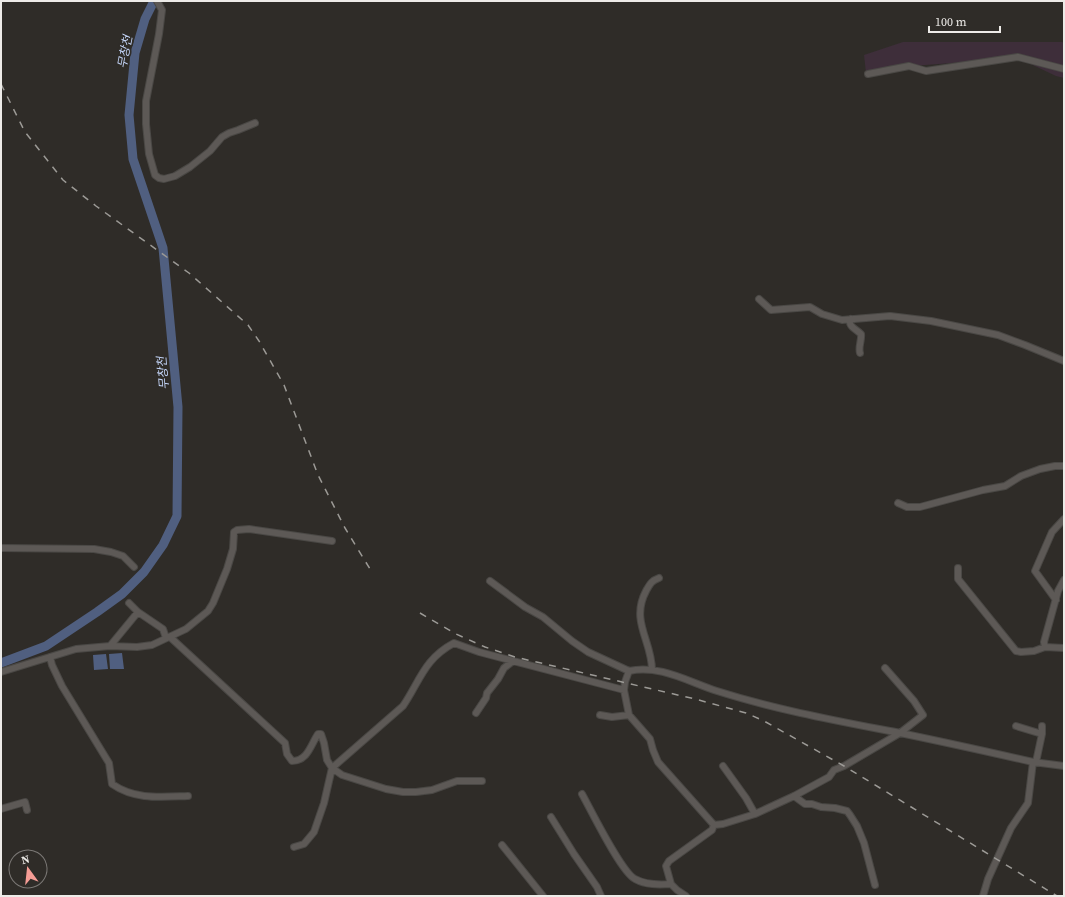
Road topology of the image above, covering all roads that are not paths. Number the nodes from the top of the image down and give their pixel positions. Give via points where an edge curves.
1 (157, 1) edge
2 (1064, 69) edge
3 (868, 74) dead end
4 (255, 123) dead end
5 (759, 299) dead end
6 (851, 319) junction
7 (860, 353) dead end
8 (1064, 361) edge
9 (1064, 466) edge
10 (898, 503) dead end
11 (1064, 519) edge
12 (332, 541) dead end
13 (1, 548) edge
14 (134, 567) dead end
15 (958, 568) dead end
16 (658, 578) dead end
17 (490, 580) dead end
18 (1064, 580) edge
19 (1056, 600) junction
20 (129, 603) dead end
21 (138, 612) junction
22 (168, 638) junction
23 (110, 646) junction
24 (1045, 647) junction
25 (1064, 648) edge
26 (50, 658) junction
27 (513, 661) junction
28 (885, 668) dead end
29 (652, 670) junction
30 (629, 671) junction
31 (1, 672) edge
32 (624, 690) junction
33 (476, 713) dead end
34 (600, 715) dead end
35 (629, 716) junction
36 (1016, 726) dead end
37 (1042, 726) dead end
38 (900, 733) junction
39 (1042, 734) junction
40 (1034, 762) junction
41 (723, 766) dead end
42 (1064, 766) edge
43 (332, 768) junction
44 (482, 781) dead end
45 (582, 794) dead end
46 (188, 796) dead end
47 (794, 796) junction
48 (1, 809) edge
49 (27, 810) dead end
50 (755, 814) junction
51 (551, 817) dead end
52 (714, 825) junction
53 (502, 845) dead end
54 (294, 847) dead end
55 (671, 884) junction
56 (875, 885) dead end
57 (543, 896) edge
58 (601, 896) edge
59 (686, 896) edge
60 (983, 896) edge

1 - 4 street via 162,10 146,101 149,154 155,175 159,178 175,176 210,151 222,137
2 - 3 street via 1018,57 926,72 909,66
5 - 6 street via 771,310 810,308 842,320
6 - 7 street via 850,325 861,334
6 - 8 street via 890,316 998,335
9 - 10 street via 1040,469 1021,476 1005,486 920,507 907,507
11 - 19 street via 1052,532 1035,572
12 - 22 street via 249,529 237,530 234,532 233,549 227,569 208,610 186,629
13 - 14 street via 94,549 123,556
15 - 24 street via 958,579 1016,651 1034,652
16 - 29 street via 651,581 644,594 640,614 640,623 652,660
17 - 30 street via 588,652
18 - 19 street
19 - 24 street via 1044,642
20 - 21 street
21 - 22 street via 163,629
21 - 23 street
22 - 23 street via 152,645
22 - 43 street via 285,743 287,754 292,761 304,757 316,736 321,734 327,760
23 - 26 street via 76,649
24 - 25 street
26 - 31 street
26 - 46 street via 62,686 109,763 112,784 121,790 146,797
27 - 32 street
27 - 33 street via 504,668
27 - 43 street via 454,643 446,647 422,672 403,706
28 - 38 street via 914,701 923,716
29 - 30 street
29 - 38 street via 675,675 773,708
30 - 32 street via 624,682
32 - 35 street
34 - 35 street
35 - 52 street via 650,739 658,762
36 - 39 street
37 - 39 street
38 - 40 street
38 - 47 street
39 - 40 street
40 - 42 street
40 - 60 street via 1028,803 1011,828
41 - 50 street
43 - 44 street via 356,780 403,792 432,790 457,781
43 - 54 street via 314,832 304,844
45 - 55 street via 621,865 633,879 656,885
47 - 50 street
47 - 56 street via 805,804 847,811 857,826 864,844
48 - 49 street via 25,802
50 - 52 street
51 - 58 street
52 - 55 street via 712,830 669,860 666,866
53 - 57 street
55 - 59 street

